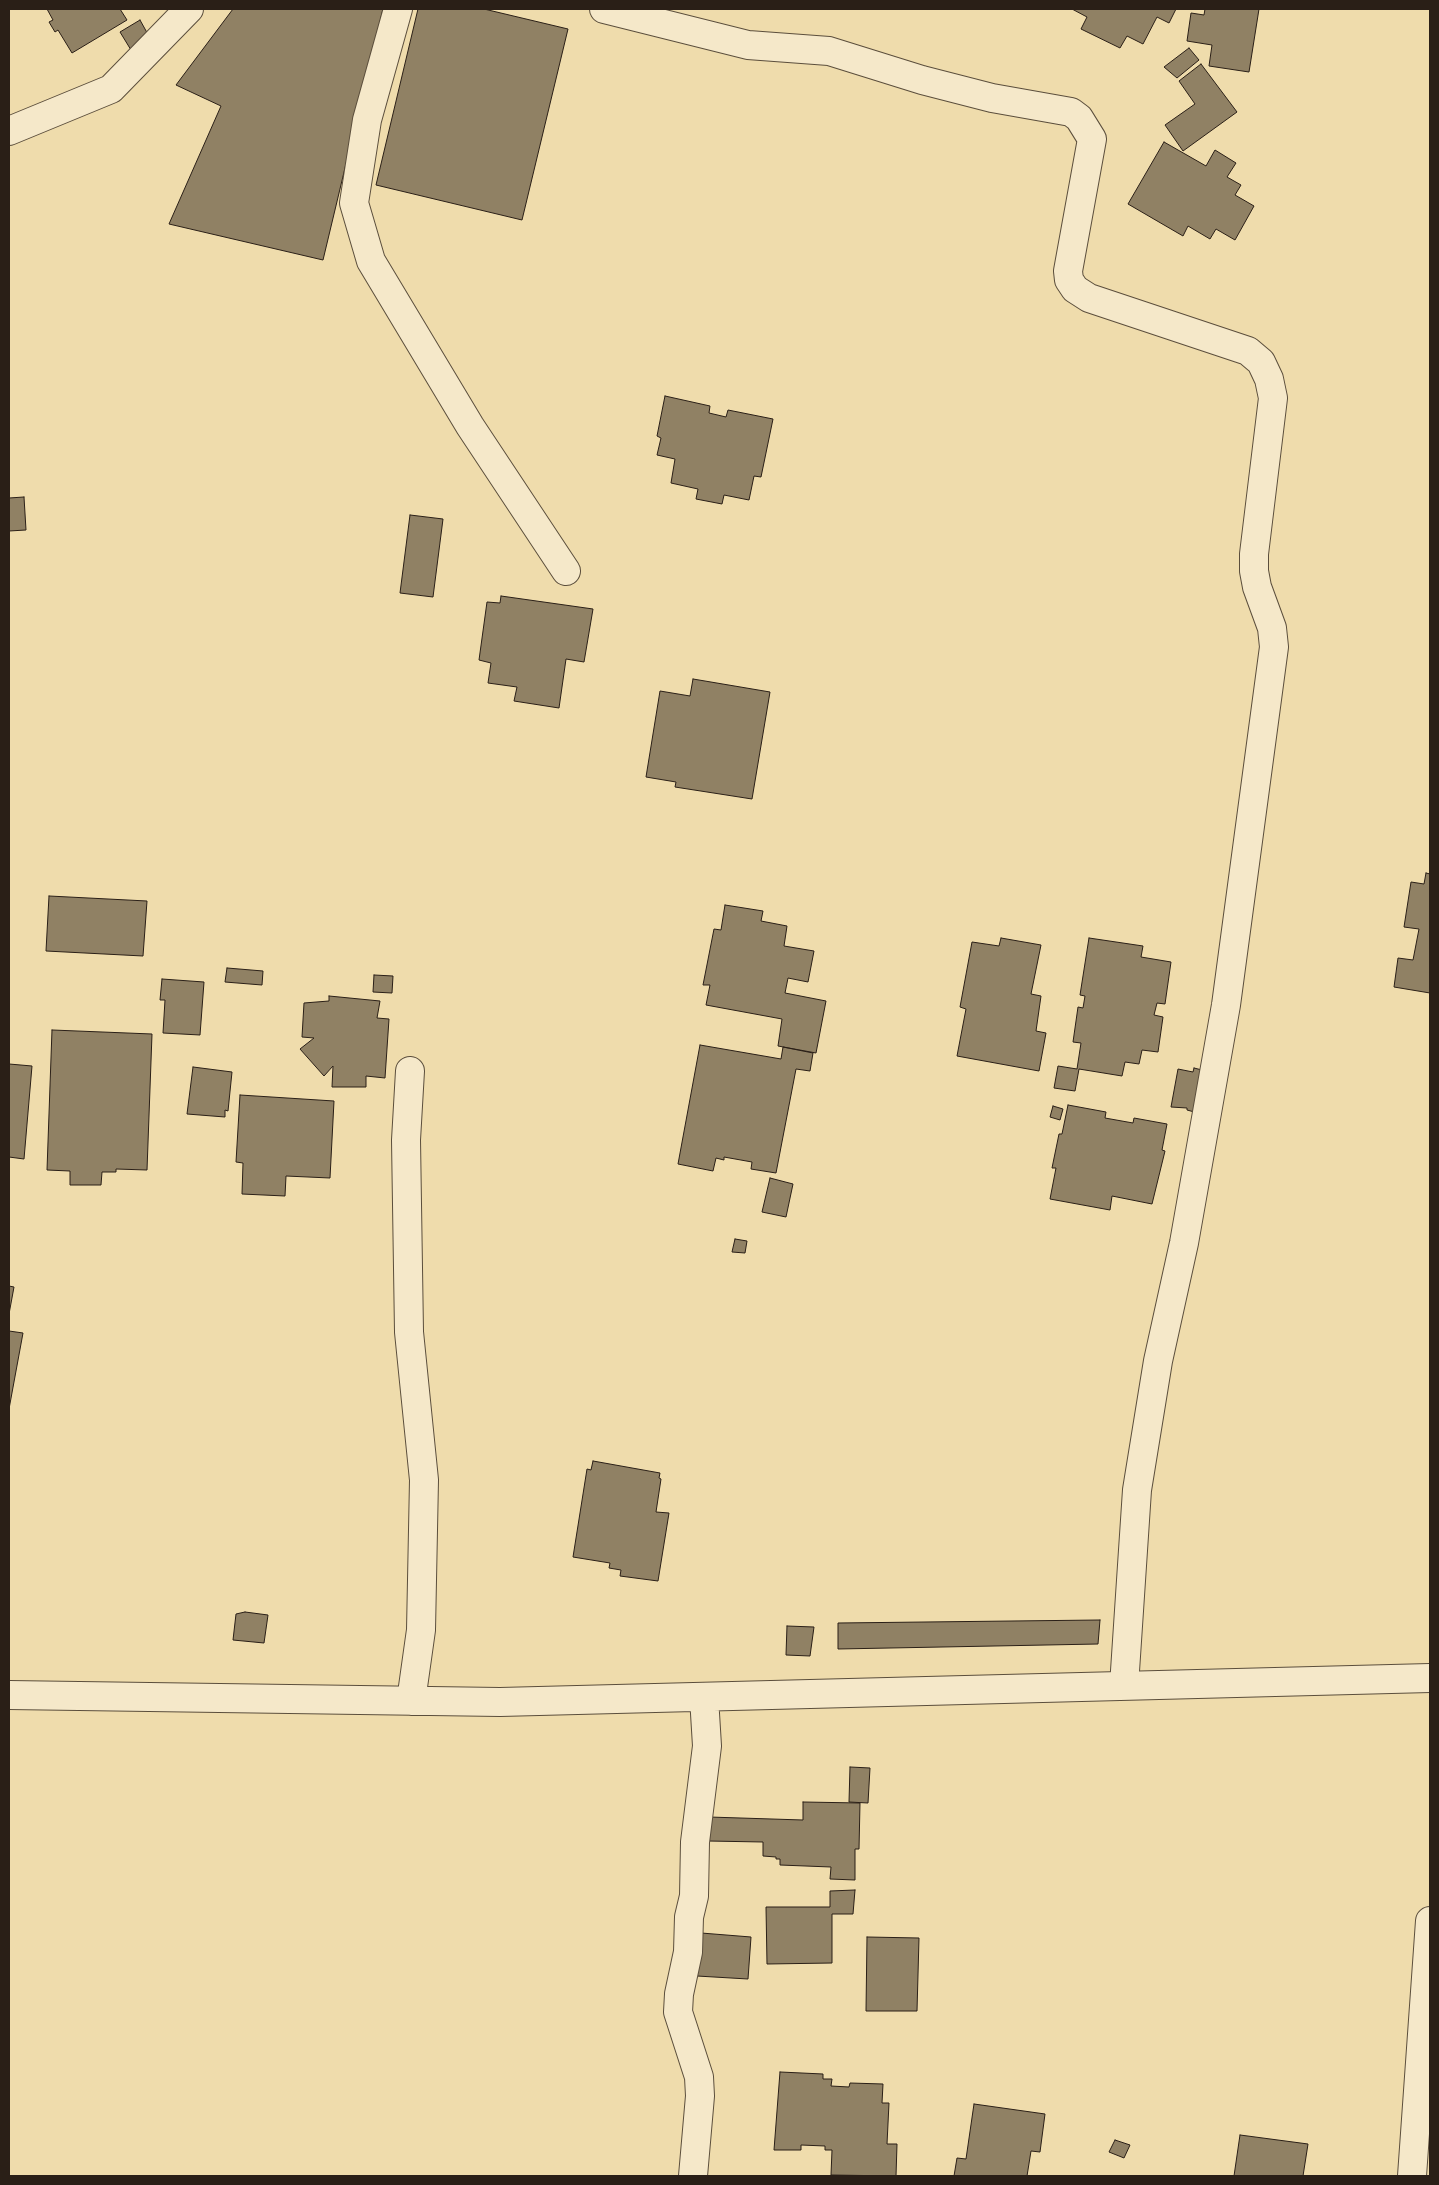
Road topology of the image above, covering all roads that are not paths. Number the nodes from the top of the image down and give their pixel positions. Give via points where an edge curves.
1 (189, 9) edge
2 (398, 9) edge
3 (604, 9) edge
4 (9, 131) edge
5 (566, 572) dead end
6 (410, 1071) dead end
7 (1430, 1678) edge
8 (1124, 1686) junction
9 (9, 1694) edge
10 (704, 1697) junction
11 (412, 1701) junction
12 (1430, 1921) edge
13 (692, 2176) edge
14 (1412, 2176) edge

1 - 4 street via 110,89
2 - 5 street via 367,120 354,202 371,261 475,434
3 - 8 street via 748,45 829,51 992,98 1071,112 1079,118 1092,139 1068,271 1075,288 1089,298 1248,351 1261,362 1269,379 1272,398 1254,571 1272,628 1274,647 1226,1005 1184,1243 1158,1361 1137,1490
6 - 11 street via 406,1140 409,1332 424,1480 421,1630
7 - 8 street
8 - 10 street
9 - 11 street
10 - 11 street
10 - 13 street via 707,1746 695,1842 688,1952 678,2012 699,2077
12 - 14 street

